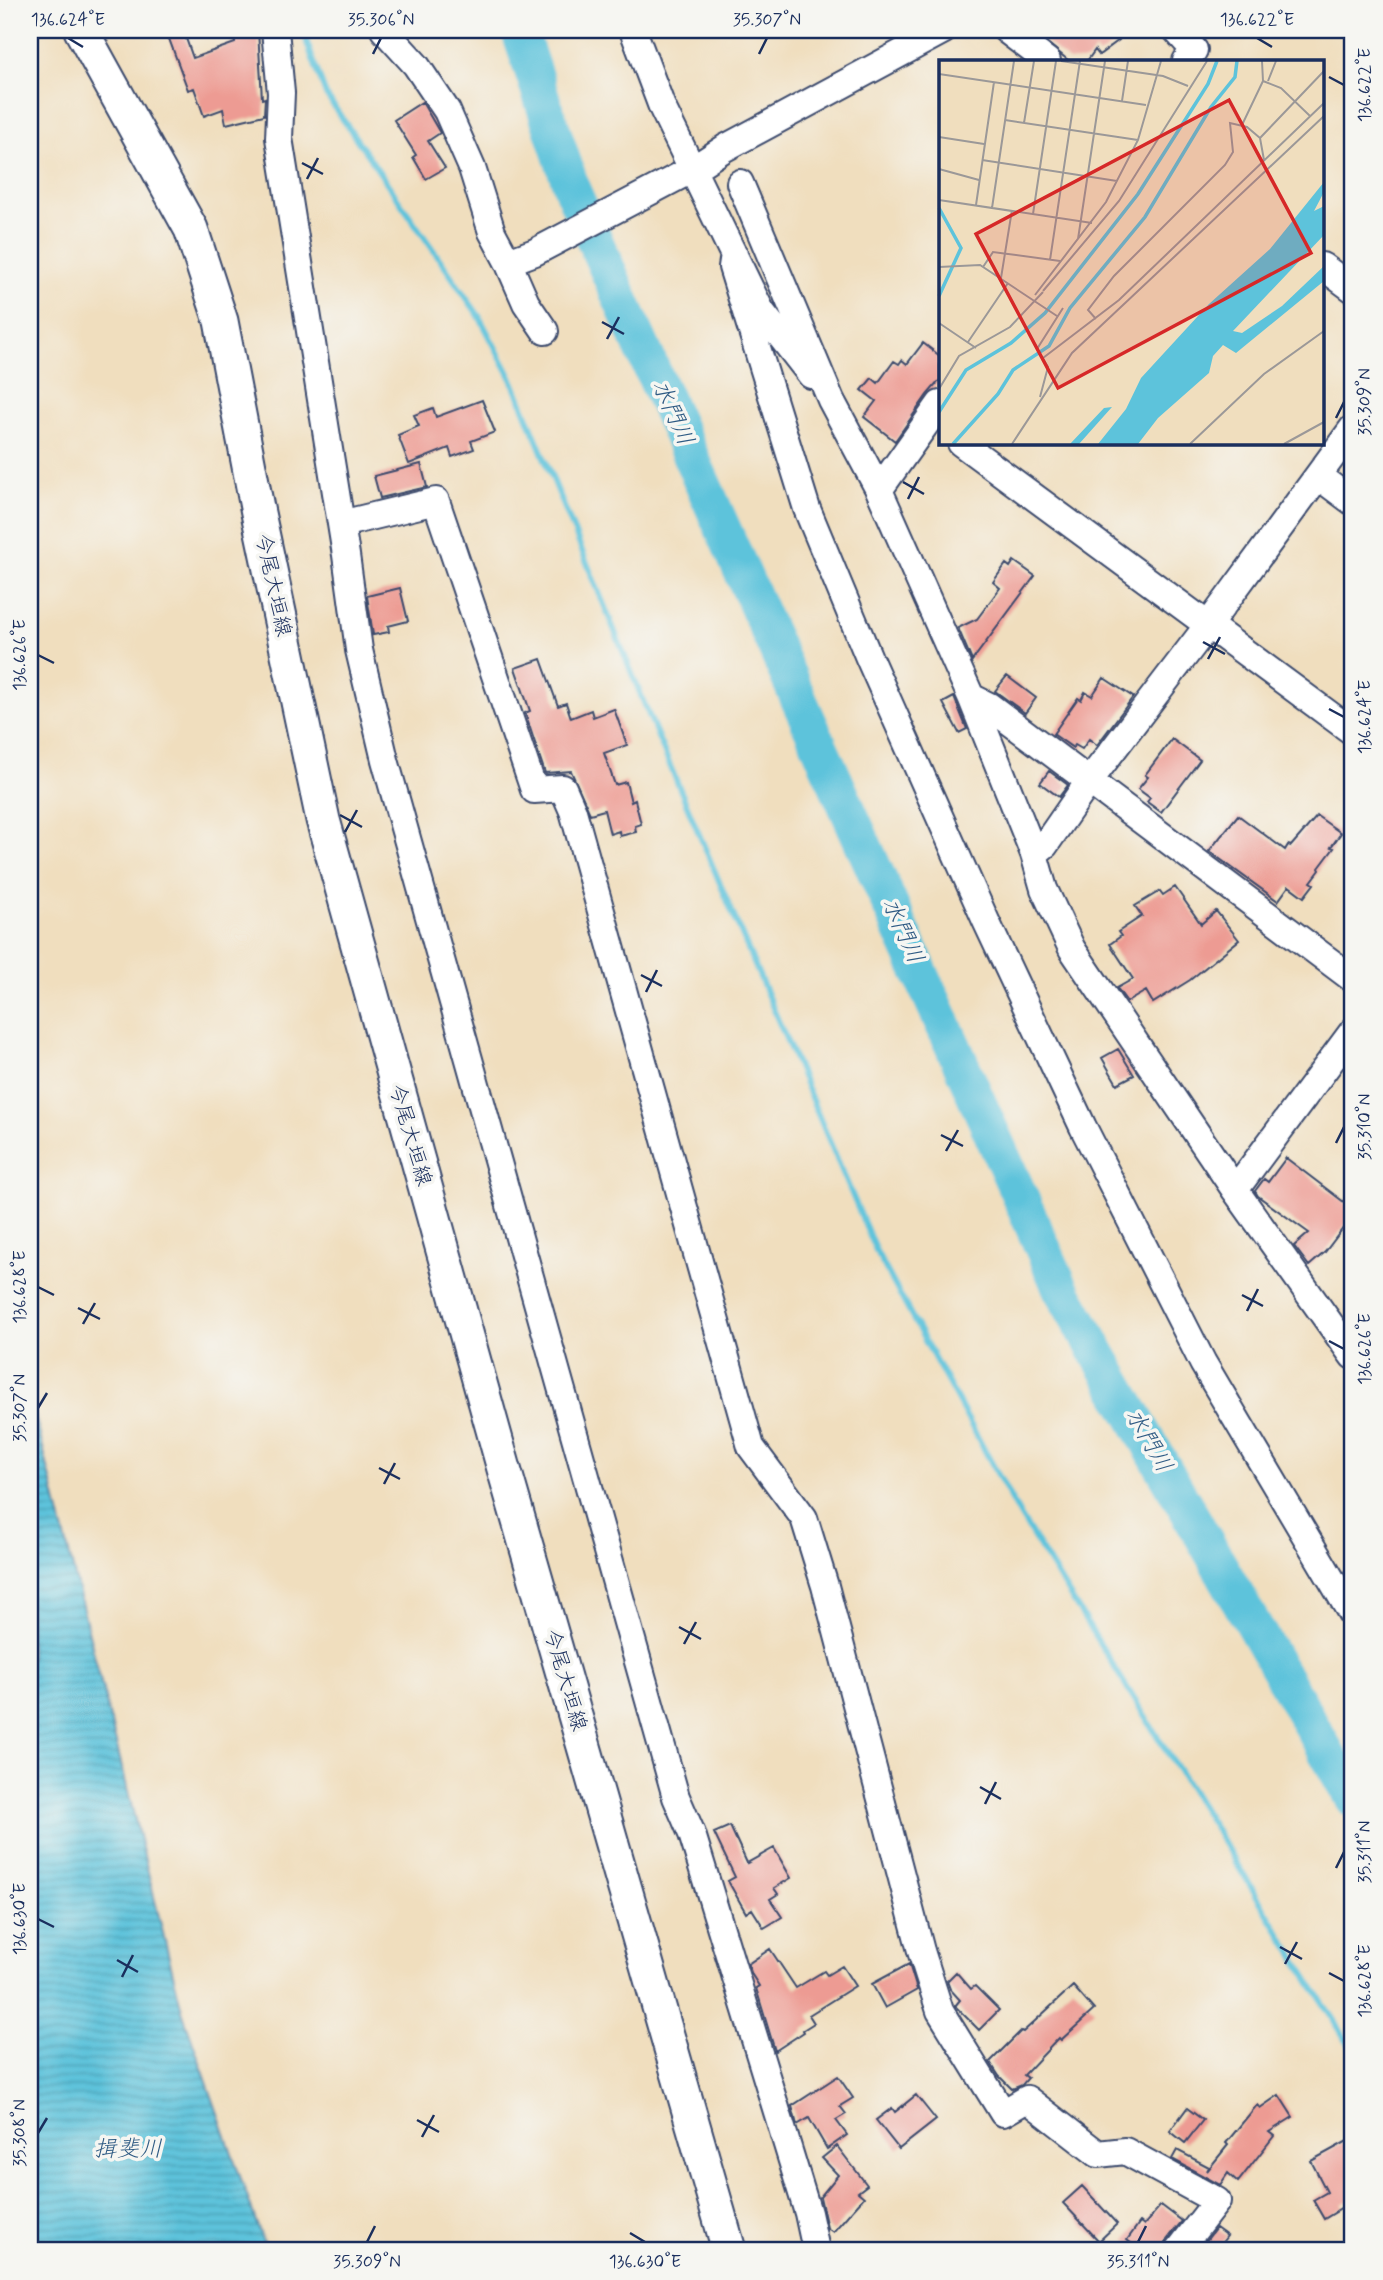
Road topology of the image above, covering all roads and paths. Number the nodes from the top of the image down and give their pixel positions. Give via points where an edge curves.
1 (81, 30) edge
2 (275, 30) edge
3 (384, 30) edge
4 (633, 30) edge
5 (1006, 30) edge
6 (1176, 30) edge
7 (930, 33) edge
8 (1046, 60) edge
9 (1187, 60) edge
10 (684, 174) junction
11 (740, 183) dead end
12 (734, 254) junction
13 (508, 262) junction
14 (1324, 267) edge
15 (1353, 289) edge
16 (545, 331) dead end
17 (831, 400) junction
18 (937, 417) edge
19 (1353, 428) edge
20 (962, 444) edge
21 (1318, 476) junction
22 (879, 490) junction
23 (1353, 502) edge
24 (341, 524) junction
25 (1209, 624) junction
26 (971, 697) junction
27 (1353, 732) edge
28 (1090, 780) junction
29 (1034, 854) junction
30 (1353, 979) edge
31 (1353, 1031) edge
32 (1235, 1191) junction
33 (1353, 1356) edge
34 (1353, 1616) edge
35 (729, 2250) edge
36 (816, 2250) edge
37 (1179, 2250) edge

1 - 35 main road, 今尾大垣線 via 191,229 221,321 323,820
2 - 24 street via 281,93 279,138
3 - 13 street via 416,65 447,111 472,168 492,232
4 - 10 street
5 - 8 street
6 - 9 street via 1194,50
7 - 10 street
10 - 12 street
10 - 13 street
11 - 17 street
12 - 17 street via 761,312
12 - 34 street via 732,267 807,509 986,921 1083,1127 1203,1363
13 - 16 street via 526,303
14 - 15 street
17 - 22 street
18 - 22 street
19 - 21 street
20 - 25 street
21 - 23 street
21 - 25 street
22 - 26 street
24 - 36 street via 359,650 385,760 676,1797 692,1834
24 - 37 street via 436,501 534,790 563,788 573,811 751,1447 804,1518 940,2011 1003,2113 1027,2099 1098,2154 1125,2151 1217,2201
25 - 27 street
25 - 28 street
26 - 28 street
26 - 29 street
28 - 29 street
28 - 30 street
29 - 32 street via 1044,889 1072,949
31 - 32 street
32 - 33 street

